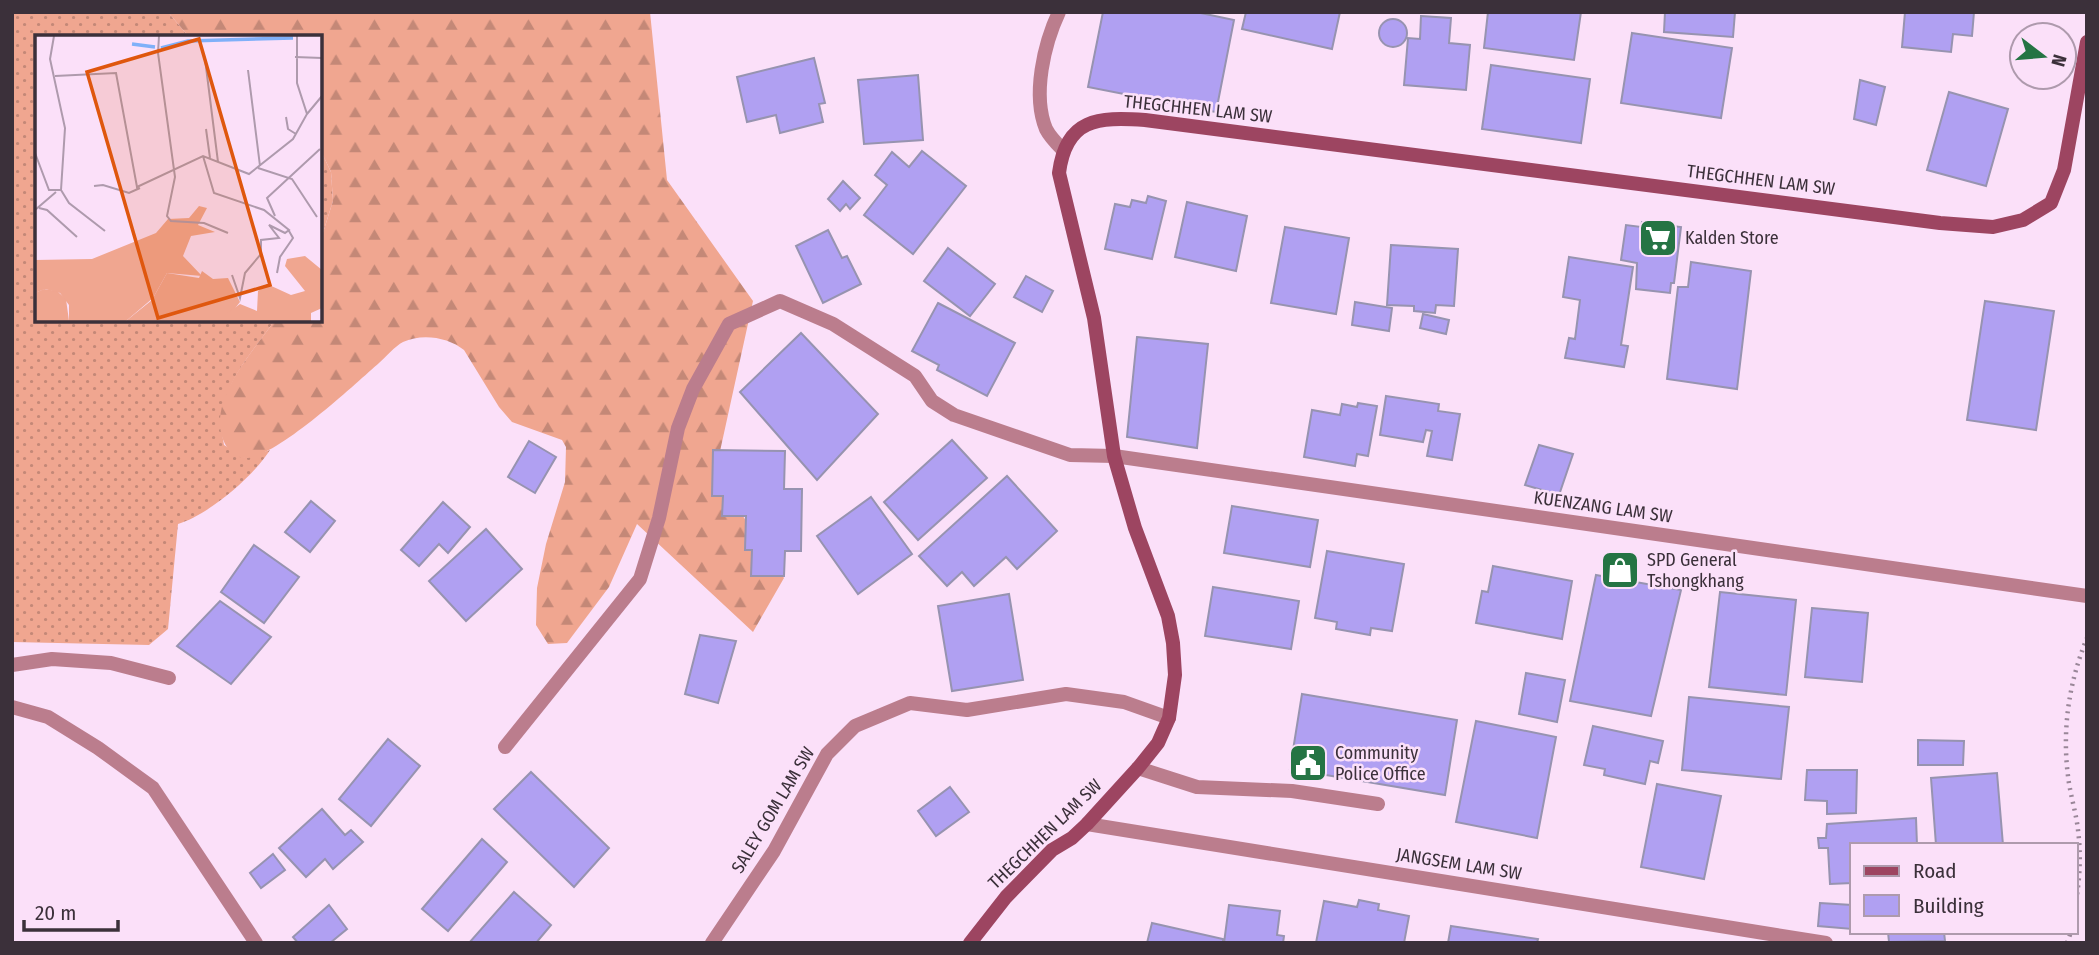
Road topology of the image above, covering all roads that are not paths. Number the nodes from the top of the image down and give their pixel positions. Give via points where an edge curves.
1 (1059, 12) edge
2 (2087, 42) edge
3 (1063, 150) junction
4 (1114, 456) junction
5 (2086, 596) edge
6 (12, 664) edge
7 (169, 678) dead end
8 (12, 707) edge
9 (1170, 718) junction
10 (505, 747) dead end
11 (1138, 768) junction
12 (1378, 804) dead end
13 (1087, 824) junction
14 (256, 943) edge
15 (712, 943) edge
16 (970, 943) edge
17 (1826, 943) edge

1 - 3 street via 1042,57 1040,109 1046,130
2 - 3 main road, THEGCHHEN LAM SW via 2064,170 2051,203 2023,220 1993,227 1145,120 1088,123
3 - 4 main road, THEGCHHEN LAM SW via 1059,173 1094,318
4 - 5 street, KUENZANG LAM SW
4 - 9 main road, THEGCHHEN LAM SW via 1168,616 1175,675
4 - 10 street, KUENZANG LAM SW via 1070,455 954,415 932,401 915,376 833,324 780,301 729,324 693,388 678,428 659,518 640,579
6 - 7 street via 52,659 111,663
8 - 14 street via 48,717 153,788
9 - 11 main road, THEGCHHEN LAM SW
9 - 15 street, SALEY GOM LAM SW via 1124,702 1066,694 967,710 910,703 855,726 827,754 774,851
11 - 12 street via 1197,787 1292,791
11 - 13 main road, THEGCHHEN LAM SW
13 - 16 main road, THEGCHHEN LAM SW via 1052,850
13 - 17 street, JANGSEM LAM SW

